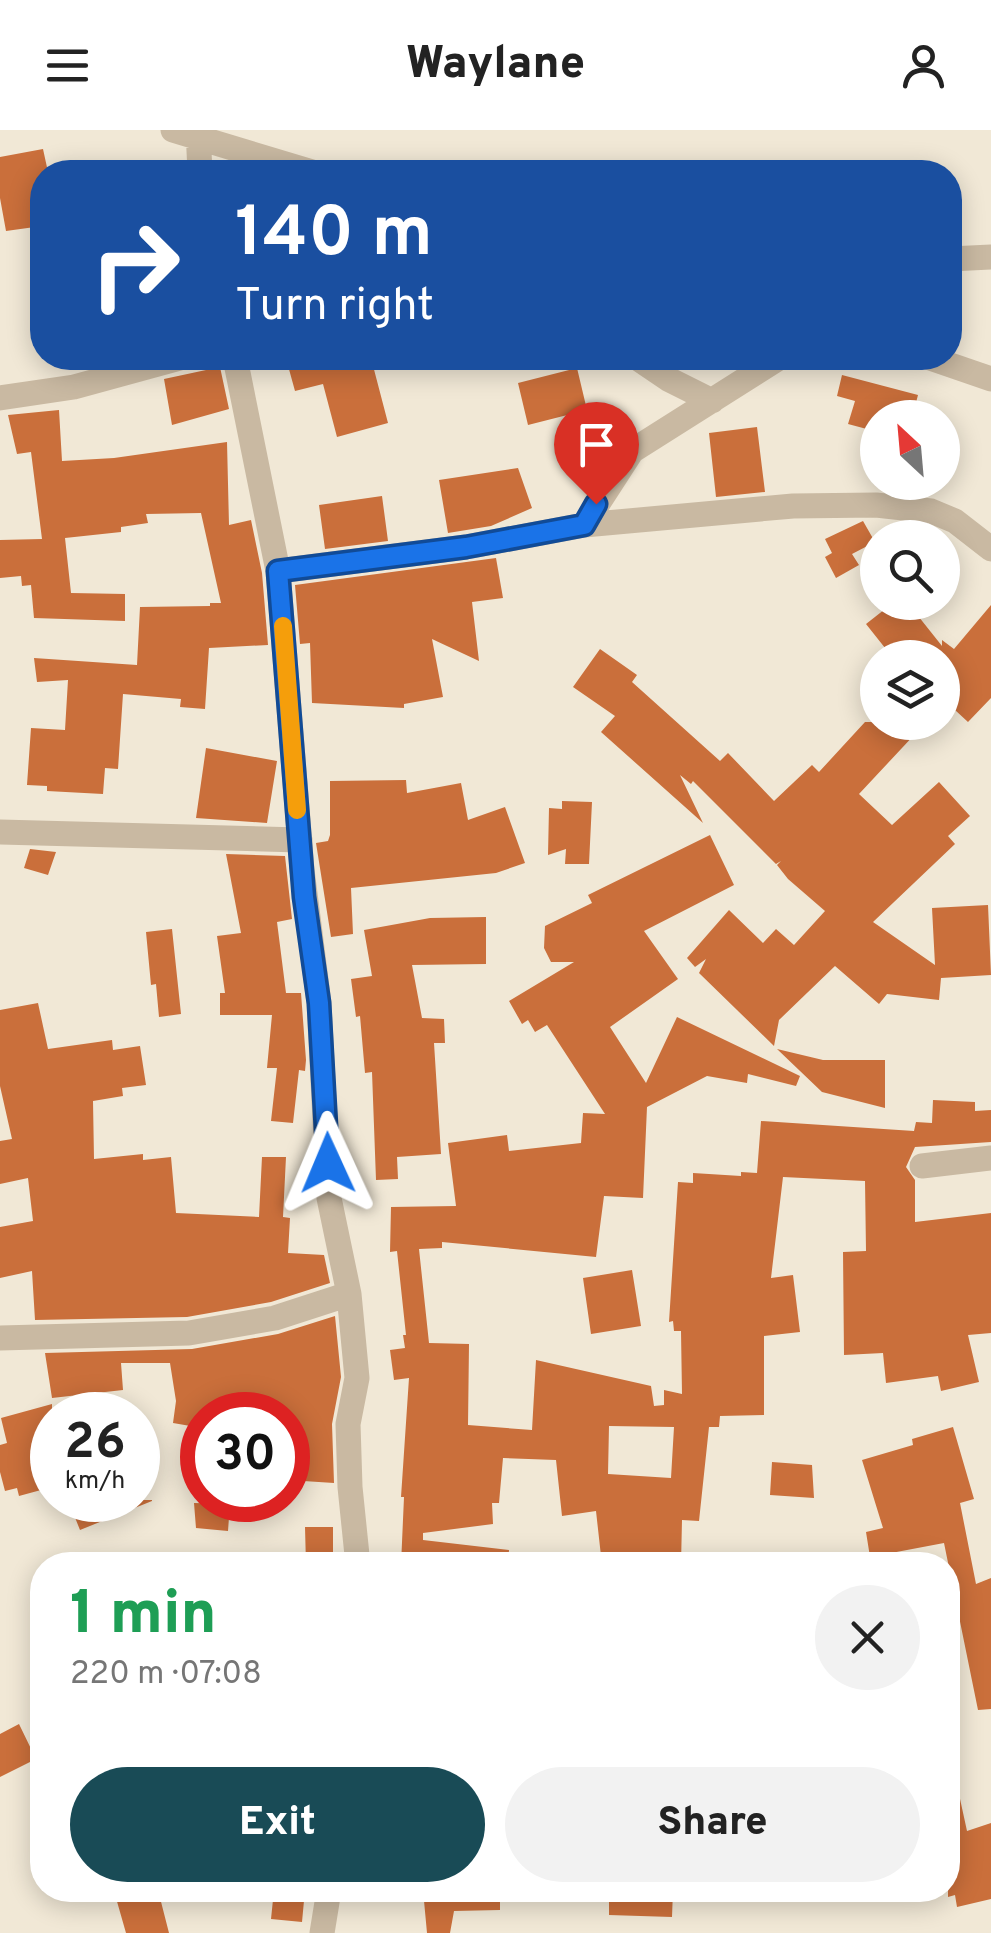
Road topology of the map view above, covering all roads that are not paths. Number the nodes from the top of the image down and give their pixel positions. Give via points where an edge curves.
1 (173, 130) edge
2 (198, 133) edge
3 (199, 160) edge
4 (277, 160) edge
5 (991, 257) edge
6 (962, 259) edge
7 (138, 370) edge
8 (238, 370) edge
9 (655, 370) edge
10 (760, 370) edge
11 (962, 370) edge
12 (991, 380) edge
13 (0, 398) edge
14 (712, 400) junction
15 (584, 525) junction
16 (991, 548) edge
17 (278, 571) junction
18 (0, 832) edge
19 (300, 840) junction
20 (991, 1158) edge
21 (922, 1166) dead end
22 (349, 1294) junction
23 (0, 1338) edge
24 (357, 1552) edge
25 (326, 1902) edge
26 (322, 1933) edge

1 - 2 street
2 - 3 street
2 - 4 street
5 - 6 street
7 - 13 street
8 - 17 street
9 - 14 street
10 - 14 street
11 - 12 street
14 - 15 street via 632,451
15 - 16 street via 793,506 902,506 955,520
15 - 17 street
17 - 19 street
18 - 19 street
19 - 22 street via 326,1093 329,1198
20 - 21 street
22 - 23 street via 274,1318 189,1333
22 - 24 street via 358,1378 348,1424
25 - 26 street

